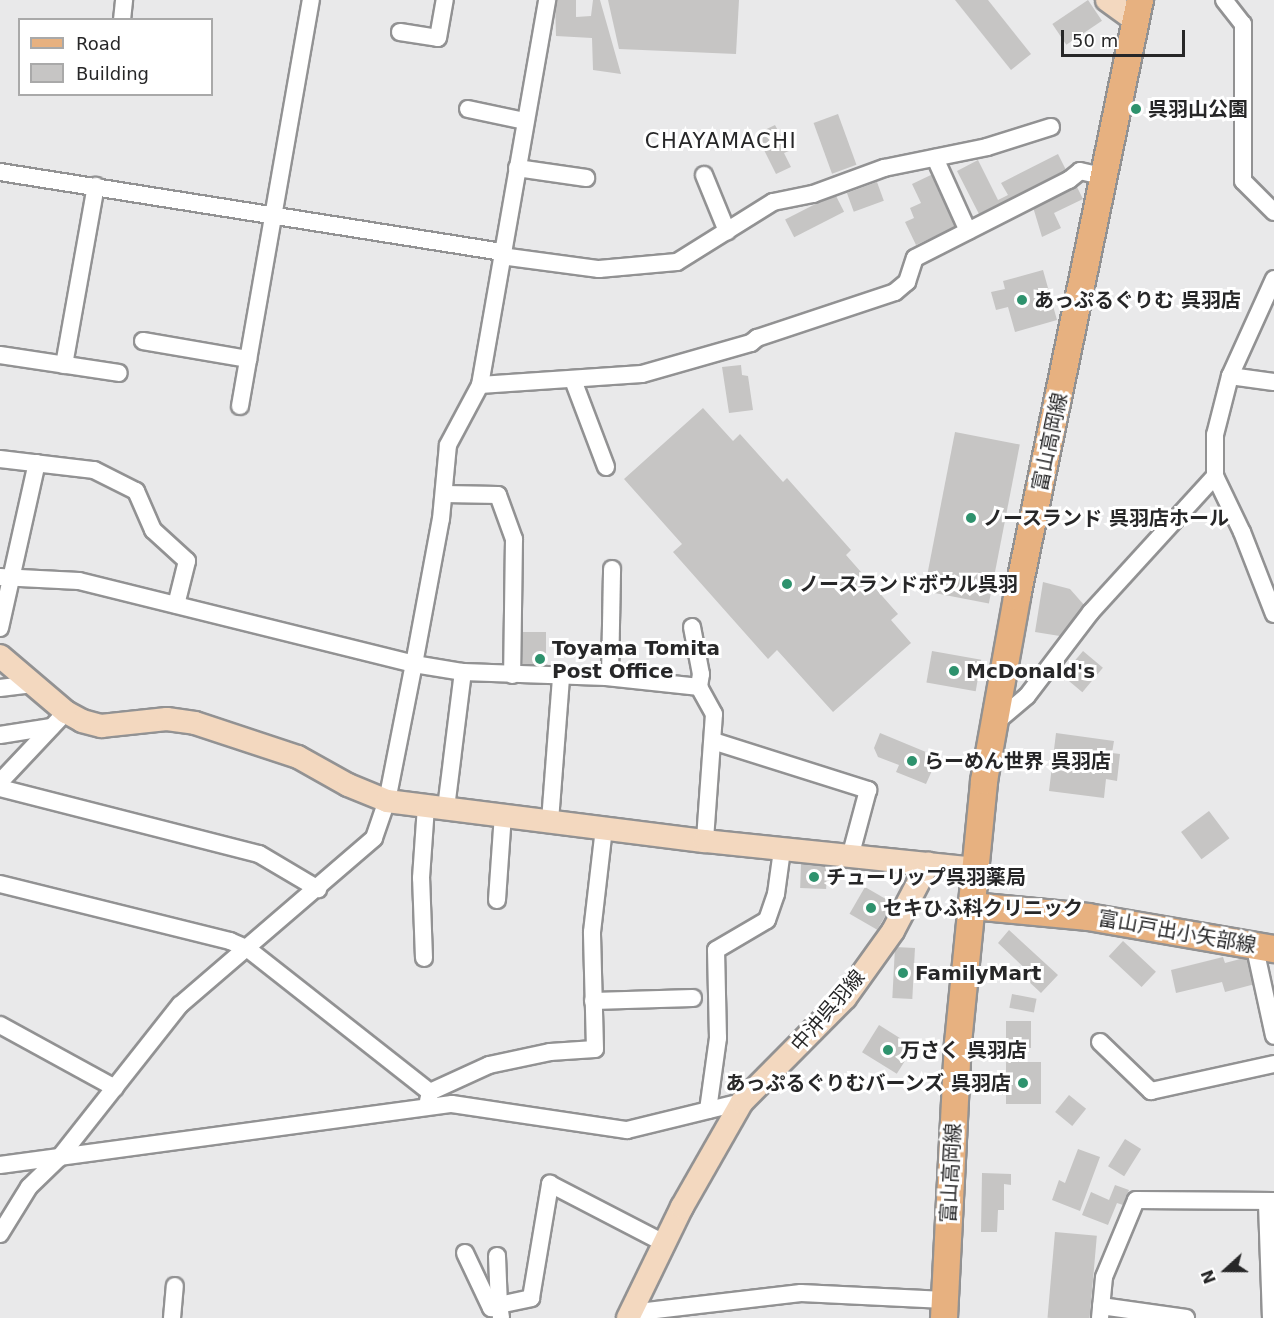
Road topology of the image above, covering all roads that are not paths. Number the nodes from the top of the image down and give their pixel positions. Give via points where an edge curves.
1 (124, 0) edge
2 (311, 0) edge
3 (445, 0) edge
4 (547, 0) edge
5 (1107, 0) edge
6 (1224, 0) edge
7 (1242, 0) edge
8 (1138, 11) edge
9 (122, 18) edge
10 (1243, 24) junction
11 (400, 32) dead end
12 (468, 109) dead end
13 (525, 121) junction
14 (1051, 127) dead end
15 (935, 158) junction
16 (517, 168) junction
17 (0, 172) edge
18 (704, 176) dead end
19 (1105, 177) junction
20 (586, 178) dead end
21 (96, 186) junction
22 (1274, 212) edge
23 (273, 216) junction
24 (727, 231) junction
25 (968, 231) junction
26 (501, 254) junction
27 (1274, 279) edge
28 (143, 341) dead end
29 (0, 355) edge
30 (248, 358) junction
31 (64, 365) junction
32 (119, 373) dead end
33 (1230, 376) junction
34 (573, 380) junction
35 (1274, 382) edge
36 (480, 385) junction
37 (240, 406) dead end
38 (0, 459) edge
39 (37, 464) junction
40 (606, 467) dead end
41 (1215, 476) junction
42 (445, 494) junction
43 (612, 569) dead end
44 (6, 577) edge
45 (176, 605) junction
46 (1274, 614) edge
47 (692, 627) dead end
48 (0, 628) edge
49 (0, 656) edge
50 (414, 664) junction
51 (463, 672) junction
52 (512, 675) junction
53 (561, 677) junction
54 (610, 677) junction
55 (33, 684) junction
56 (699, 687) junction
57 (0, 688) edge
58 (59, 719) junction
59 (994, 724) junction
60 (0, 735) edge
61 (713, 741) junction
62 (0, 782) edge
63 (0, 789) edge
64 (387, 801) junction
65 (436, 807) junction
66 (503, 815) junction
67 (550, 821) junction
68 (604, 828) junction
69 (705, 841) junction
70 (782, 850) junction
71 (850, 857) junction
72 (928, 864) junction
73 (975, 869) junction
74 (0, 884) edge
75 (318, 889) junction
76 (497, 900) dead end
77 (972, 906) junction
78 (1264, 946) edge
79 (248, 949) junction
80 (424, 958) dead end
81 (693, 998) dead end
82 (593, 1001) junction
83 (0, 1024) edge
84 (1274, 1036) edge
85 (1100, 1042) dead end
86 (1274, 1064) edge
87 (115, 1088) junction
88 (428, 1100) junction
89 (742, 1102) junction
90 (708, 1110) junction
91 (59, 1158) junction
92 (0, 1165) edge
93 (1271, 1203) edge
94 (0, 1234) edge
95 (664, 1243) junction
96 (465, 1253) dead end
97 (497, 1256) dead end
98 (175, 1286) dead end
99 (944, 1309) edge
100 (500, 1312) edge
101 (1100, 1312) edge
102 (629, 1315) edge
103 (172, 1318) edge
104 (1186, 1318) edge
105 (1271, 1318) edge

1 - 9 street
2 - 23 street
3 - 11 street via 438,38
4 - 13 street
5 - 8 street
6 - 10 street
7 - 10 street
8 - 19 main road, 富山高岡線
10 - 22 street via 1243,181
12 - 13 street
13 - 16 street
14 - 15 street
15 - 24 street via 884,168 813,194 773,202
15 - 25 street
16 - 20 street
16 - 26 street
17 - 21 street
18 - 24 street
19 - 25 street via 1080,171
19 - 59 main road, 富山高岡線
21 - 23 street
21 - 31 street
23 - 26 street
23 - 30 street
24 - 26 street via 677,262 620,269 580,268
25 - 34 street via 915,258 907,282 895,292 664,369
26 - 36 street
27 - 33 street
28 - 30 street
29 - 31 street
30 - 37 street
31 - 32 street
33 - 35 street
33 - 41 street via 1215,435
34 - 36 street
34 - 40 street
36 - 42 street via 448,445
38 - 39 street
39 - 44 street
39 - 45 street via 94,470 136,491 153,530 187,561
41 - 46 street
41 - 59 street via 1091,612 1027,696
42 - 50 street
42 - 52 street via 498,495 514,539
43 - 54 street
44 - 45 street via 79,581
44 - 48 street
45 - 50 street
47 - 56 street via 701,674
49 - 55 street
50 - 51 street
50 - 64 street
51 - 52 street
51 - 65 street
52 - 53 street
53 - 54 street
53 - 67 street
54 - 56 street
55 - 57 street
55 - 58 street
56 - 61 street via 714,714
58 - 60 street
58 - 62 street
58 - 64 street via 101,726 167,719 195,723 298,757
59 - 73 main road, 富山高岡線
61 - 69 street
61 - 71 street via 868,790
63 - 75 street via 259,854
64 - 65 street
64 - 75 street via 374,838
65 - 66 street
65 - 80 street via 421,878
66 - 67 street
66 - 76 street
67 - 68 street
68 - 69 street
68 - 82 street via 592,932
69 - 70 street
70 - 71 street
70 - 90 street via 776,894 767,920 716,950 718,1038
71 - 72 street
72 - 73 street
72 - 89 street, 中沖呉羽線 via 893,931 845,998
73 - 77 main road, 富山高岡線
74 - 79 street
75 - 79 street
77 - 78 main road, 富山戸出小矢部線 via 1088,917
77 - 99 main road, 富山高岡線 via 958,1043
78 - 84 street
79 - 87 street via 180,1005
79 - 88 street
81 - 82 street
82 - 88 street via 595,1049 550,1052 489,1065 458,1076
83 - 87 street
85 - 86 street via 1151,1090
87 - 91 street
88 - 90 street via 627,1130
88 - 91 street
89 - 90 street
89 - 95 street, 中沖呉羽線
91 - 92 street
91 - 94 street via 29,1187
93 - 101 street via 1136,1200 1104,1277
93 - 105 street
95 - 100 street via 550,1184 531,1298
95 - 102 street, 中沖呉羽線
96 - 100 street via 491,1308
97 - 100 street
98 - 103 street
99 - 102 street via 801,1293
101 - 104 street

